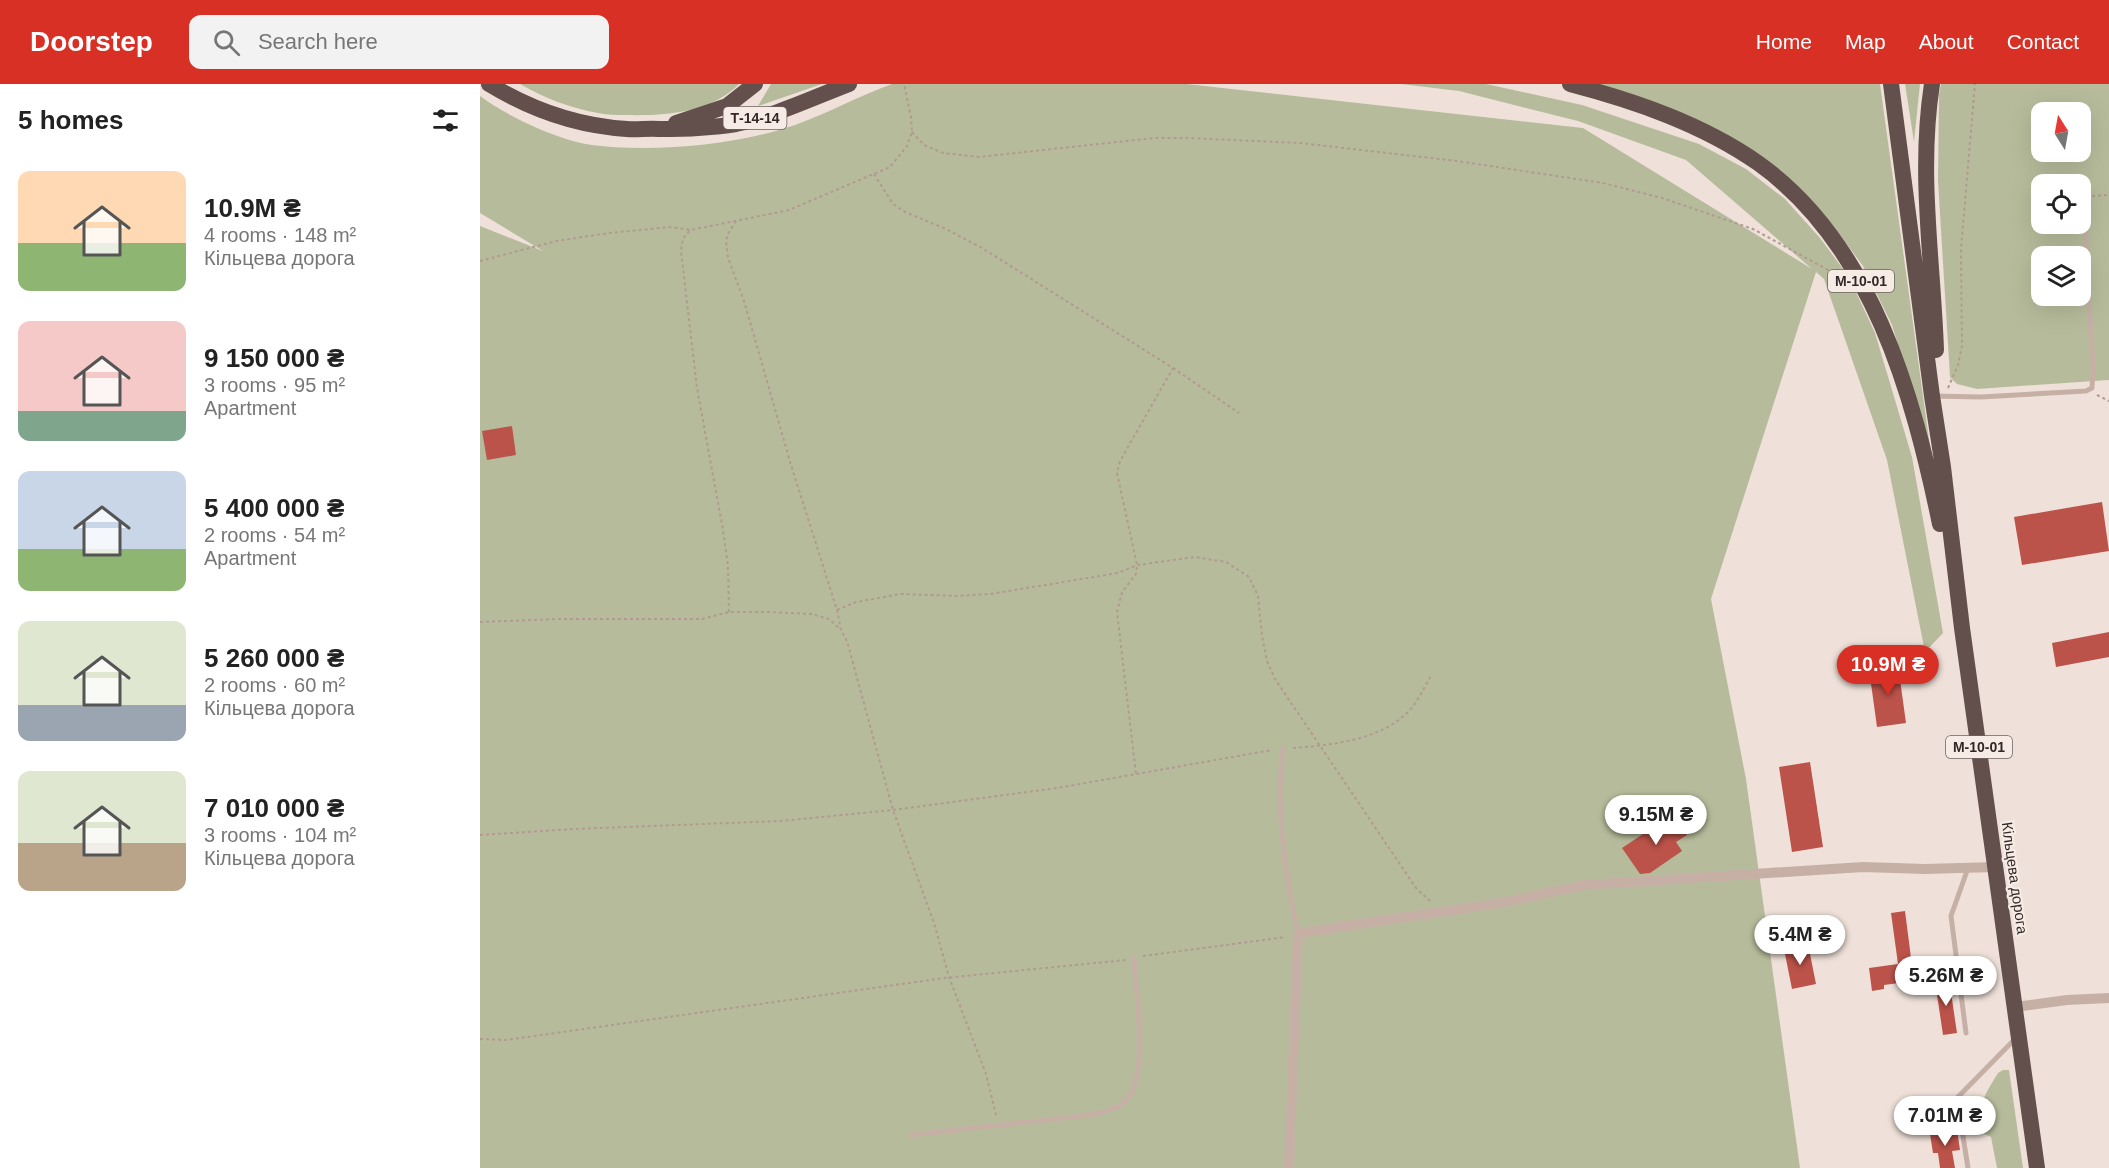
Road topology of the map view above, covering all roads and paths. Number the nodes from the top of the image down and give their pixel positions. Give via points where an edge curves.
1 (489, 84) edge
2 (755, 84) edge
3 (849, 84) edge
4 (904, 84) edge
5 (1570, 84) edge
6 (1891, 84) edge
7 (1932, 84) edge
8 (1976, 84) edge
9 (655, 129) junction
10 (912, 132) junction
11 (874, 174) junction
12 (2109, 195) edge
13 (2091, 196) edge
14 (736, 221) junction
15 (691, 230) junction
16 (2085, 234) edge
17 (480, 261) edge
18 (1830, 271) dead end
19 (1173, 368) junction
20 (2090, 390) junction
21 (1939, 396) junction
22 (2109, 402) edge
23 (1239, 413) dead end
24 (1137, 565) junction
25 (837, 610) junction
26 (729, 612) junction
27 (480, 622) edge
28 (1962, 628) junction
29 (841, 630) junction
30 (1432, 674) dead end
31 (1320, 746) junction
32 (1282, 749) junction
33 (1136, 774) junction
34 (893, 810) junction
35 (480, 835) edge
36 (1995, 867) junction
37 (1968, 868) junction
38 (1440, 912) junction
39 (1298, 935) junction
40 (1134, 959) dead end
41 (949, 977) junction
42 (2109, 999) edge
43 (2015, 1006) junction
44 (1966, 1033) dead end
45 (2019, 1035) junction
46 (480, 1039) edge
47 (998, 1126) junction
48 (911, 1135) dead end
49 (1289, 1168) edge
50 (1968, 1168) edge
51 (2037, 1168) edge

1 - 9 highway, Т-14-14 via 542,111 586,123
2 - 9 highway, Т-14-14 via 727,106
3 - 9 highway, Т-14-14 via 738,123
4 - 10 path
5 - 28 highway, М-10-01 via 1666,115 1758,163 1807,206 1834,238 1885,330 1921,438
6 - 21 highway, М-10-01
7 - 21 highway, М-10-01 via 1926,199
8 - 21 path via 1961,249 1962,346 1958,365
10 - 11 path via 898,159
10 - 18 path via 924,145 942,153 979,157 1154,138 1187,138 1300,143 1468,162 1603,183 1662,198 1753,229
11 - 14 path via 789,210
11 - 19 path via 893,204 905,212 982,248
12 - 13 path
14 - 15 path
14 - 25 path via 726,241 728,258
15 - 17 path via 660,228 609,233 556,241
15 - 26 path via 685,235 681,251 697,388 728,566
16 - 20 lane via 2093,368
19 - 23 path
19 - 24 path via 1117,473
20 - 21 lane
20 - 22 path
21 - 28 highway, М-10-01 via 1943,467
24 - 25 path via 1118,573 990,594 901,594 856,602
24 - 31 path via 1196,556 1226,561 1249,577 1258,596 1262,636 1275,679
24 - 33 path via 1136,574 1122,592 1117,612
25 - 29 path
26 - 27 path via 702,620
26 - 29 path via 811,614 829,619
28 - 36 highway, Кільцева дорога / М-10-01
29 - 34 path
30 - 31 path via 1401,719 1362,737
31 - 32 path
31 - 38 path via 1416,888
32 - 33 path
32 - 39 lane via 1280,797 1286,879
33 - 34 path
34 - 35 path via 781,821
34 - 41 path
36 - 37 street
36 - 43 highway, Кільцева дорога / М-10-01
37 - 38 street via 1863,867 1584,885
37 - 44 lane via 1951,916
38 - 39 street
39 - 49 street
40 - 47 lane via 1140,1063 1128,1098 1114,1108 1090,1115
41 - 46 path via 506,1040
41 - 47 path via 986,1074
42 - 43 street
43 - 45 highway, Кільцева дорога / М-10-01
45 - 50 lane via 1957,1098
45 - 51 highway, Кільцева дорога / М-10-01
47 - 48 lane

